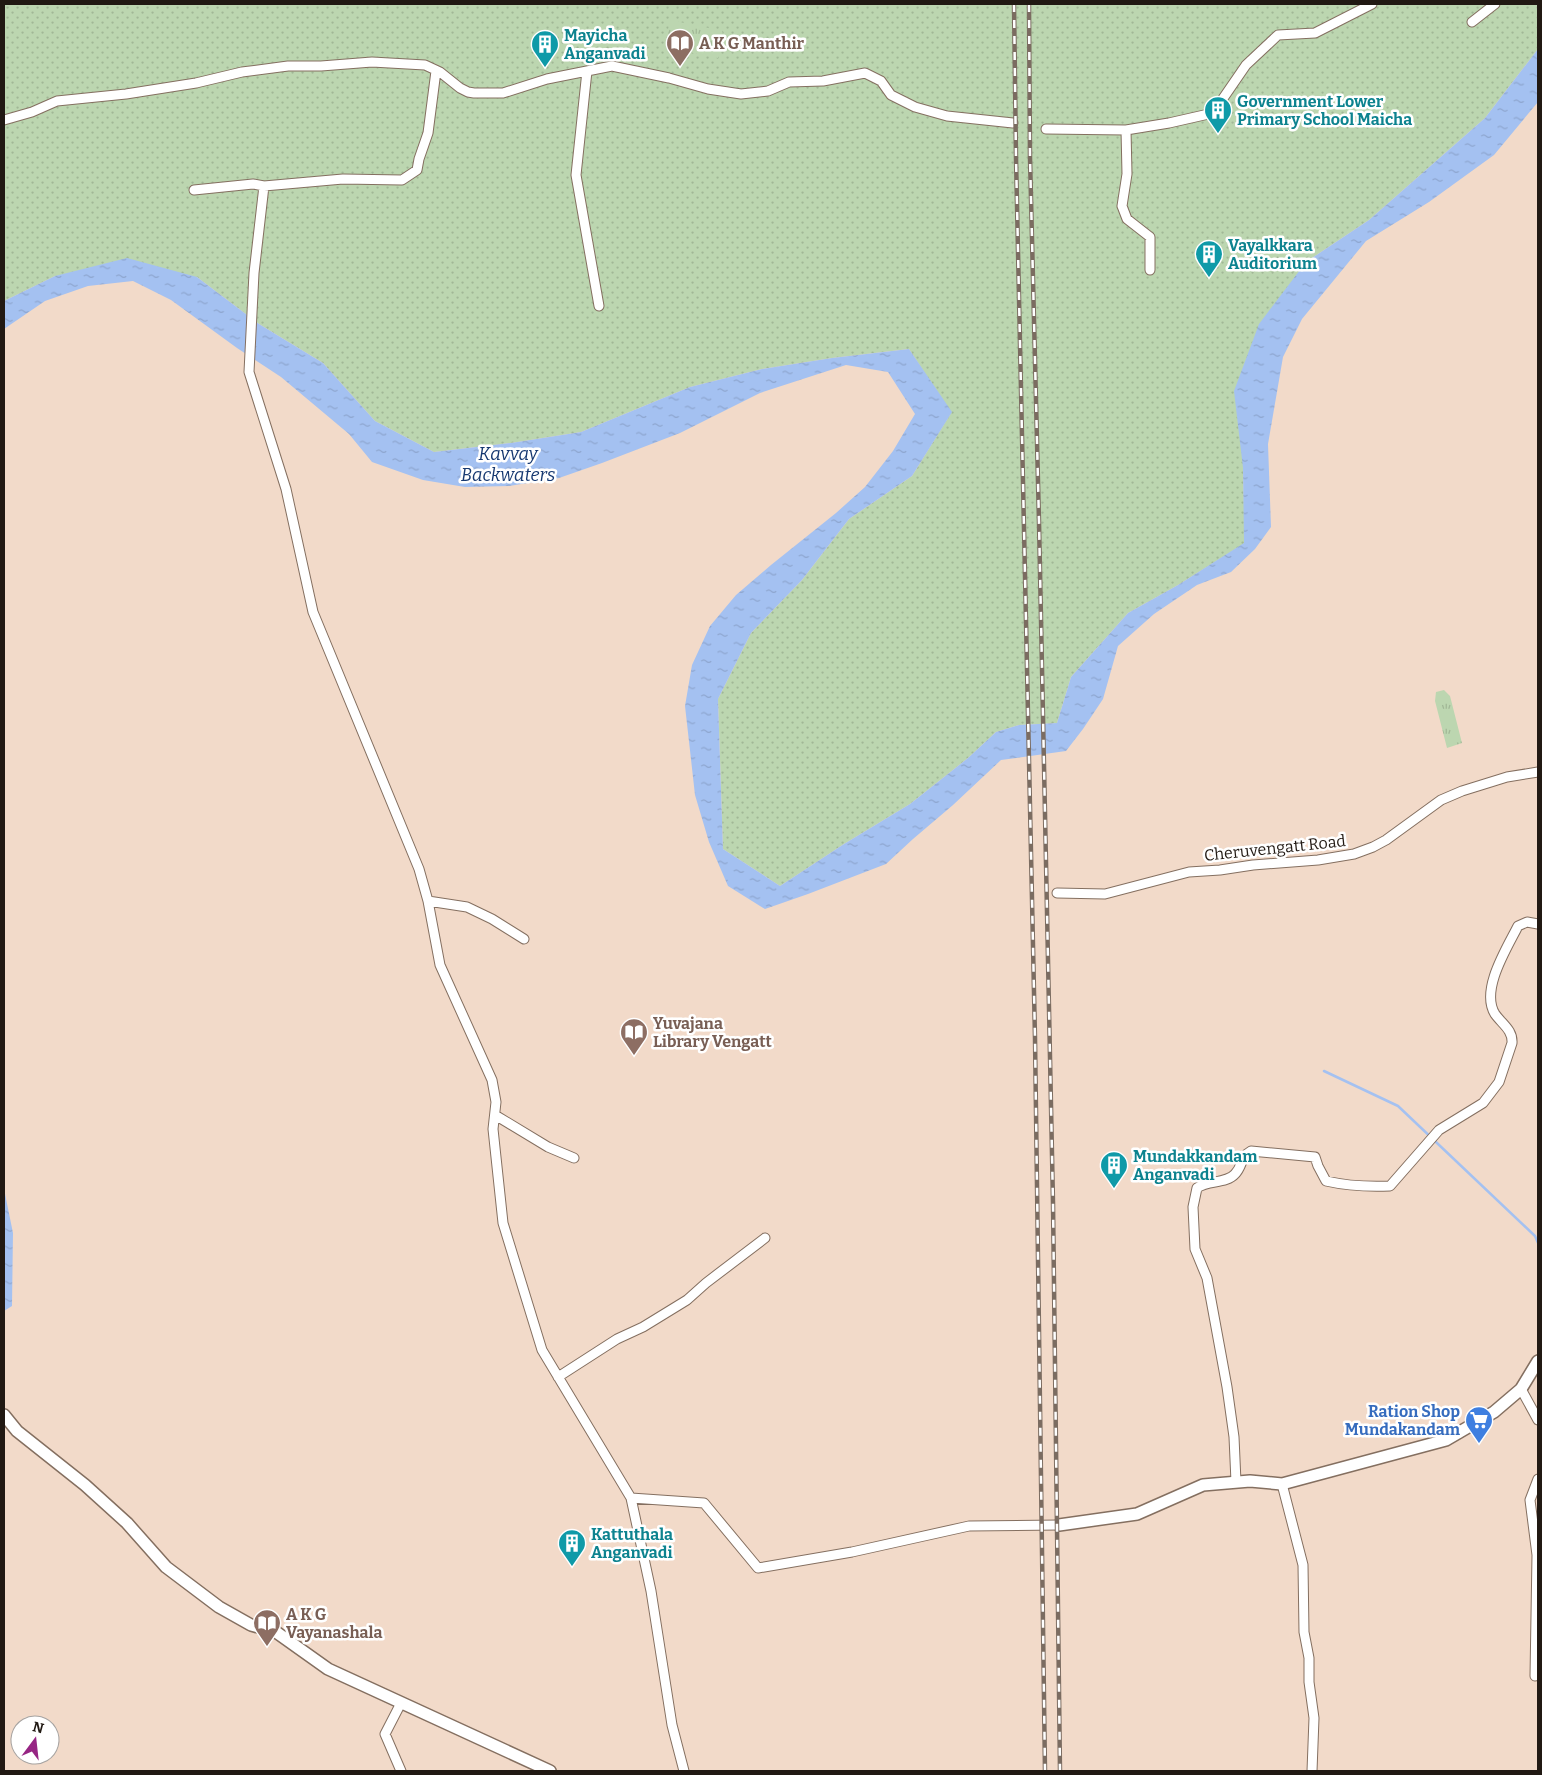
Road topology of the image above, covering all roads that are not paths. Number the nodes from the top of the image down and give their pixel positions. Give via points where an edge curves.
1 (1372, 4) edge
2 (1495, 4) edge
3 (1472, 22) dead end
4 (436, 70) junction
5 (587, 71) junction
6 (4, 120) edge
7 (1013, 122) dead end
8 (1046, 129) dead end
9 (1126, 130) junction
10 (264, 186) junction
11 (194, 190) dead end
12 (1150, 270) dead end
13 (598, 306) dead end
14 (1538, 772) edge
15 (1057, 893) dead end
16 (428, 900) junction
17 (1538, 924) edge
18 (524, 939) dead end
19 (495, 1115) junction
20 (574, 1158) dead end
21 (765, 1238) dead end
22 (1538, 1361) edge
23 (558, 1377) junction
24 (1521, 1389) junction
25 (4, 1415) edge
26 (1538, 1420) edge
27 (1538, 1479) edge
28 (1236, 1482) junction
29 (1282, 1484) junction
30 (631, 1498) junction
31 (1059, 1525) joint
32 (1536, 1676) dead end
33 (401, 1702) junction
34 (401, 1771) edge
35 (550, 1771) edge
36 (684, 1771) edge
37 (1312, 1771) edge

1 - 9 street via 1315,33 1278,35 1246,65 1213,112
2 - 3 street
4 - 5 street via 460,88 474,93 503,93 547,78
4 - 6 street via 425,65 372,62 288,66 126,94 57,101
4 - 10 street via 428,133 417,170 402,180 343,179
5 - 7 street via 612,66 708,90 741,94 768,92 789,82 823,81 865,73 881,81 891,95 915,107 947,116
5 - 13 street via 576,176
8 - 9 street
9 - 12 street via 1127,174 1122,206 1127,219 1150,237
10 - 11 street via 253,184
10 - 16 street via 254,273 249,372 286,489 313,612 419,869
14 - 15 street, Cheruvengatt Road via 1507,777 1441,800 1386,840 1354,854 1189,872 1105,894
16 - 18 street via 467,907
16 - 19 street via 440,966 492,1080
17 - 28 street via 1527,922 1518,926 1492,984 1492,1007 1512,1037 1499,1082 1482,1103 1435,1134 1390,1186 1341,1185 1326,1181 1315,1157 1251,1151 1244,1154 1236,1174 1197,1188 1192,1207 1195,1248 1207,1278 1227,1387
19 - 20 street via 548,1147
19 - 23 street via 493,1129 503,1224 542,1350
21 - 23 street via 687,1300
22 - 24 street
23 - 30 street
24 - 26 street
24 - 29 street via 1494,1412 1446,1440
25 - 33 street via 17,1431 128,1523 166,1566 219,1607 251,1625 276,1632 328,1669
27 - 32 street via 1530,1500 1537,1555
28 - 29 street
28 - 31 street via 1203,1485 1137,1514
29 - 37 street via 1303,1565 1304,1632 1314,1718
30 - 31 street via 704,1503 758,1568 852,1552 969,1526
30 - 36 street via 672,1725
33 - 34 street via 385,1734
33 - 35 street

